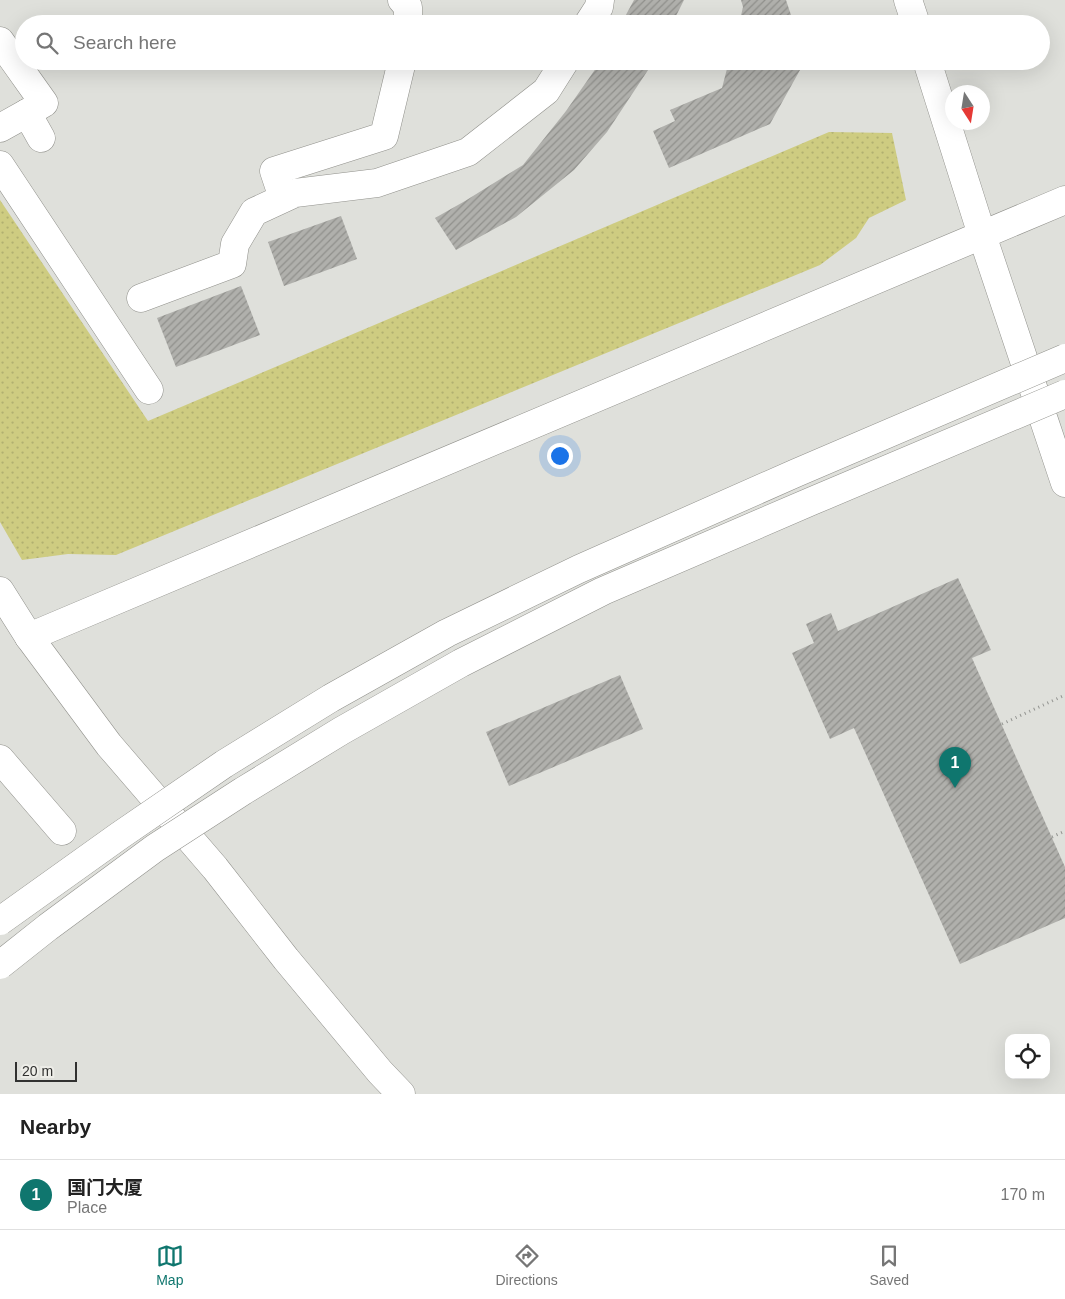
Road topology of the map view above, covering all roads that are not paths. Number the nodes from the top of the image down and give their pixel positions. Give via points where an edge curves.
1 (600, 0) edge
2 (908, 0) edge
3 (594, 15) edge
4 (913, 15) edge
5 (0, 41) edge
6 (15, 62) edge
7 (21, 70) edge
8 (400, 70) edge
9 (559, 70) edge
10 (930, 70) edge
11 (27, 113) junction
12 (0, 128) edge
13 (41, 138) dead end
14 (0, 165) edge
15 (283, 198) junction
16 (1065, 200) edge
17 (982, 235) junction
18 (141, 298) dead end
19 (1065, 358) edge
20 (149, 390) dead end
21 (1065, 394) edge
22 (1065, 483) edge
23 (0, 591) edge
24 (28, 636) junction
25 (0, 759) edge
26 (62, 831) dead end
27 (0, 921) edge
28 (0, 965) edge
29 (401, 1094) edge

1 - 3 main road
2 - 4 main road
5 - 6 main road
7 - 11 main road via 44,103
8 - 15 main road via 384,136 274,171
9 - 15 main road via 546,91 468,152 377,183 295,192
10 - 17 main road
11 - 12 main road
11 - 13 main road
14 - 20 main road
15 - 18 main road via 254,212 235,244 232,264
16 - 17 main road
17 - 22 main road
17 - 24 main road
19 - 27 main road, bridge via 579,569 447,634 331,698 224,764
21 - 28 main road, bridge via 603,592 461,664 342,731 155,848
23 - 24 main road
24 - 29 main road via 109,745
25 - 26 main road

